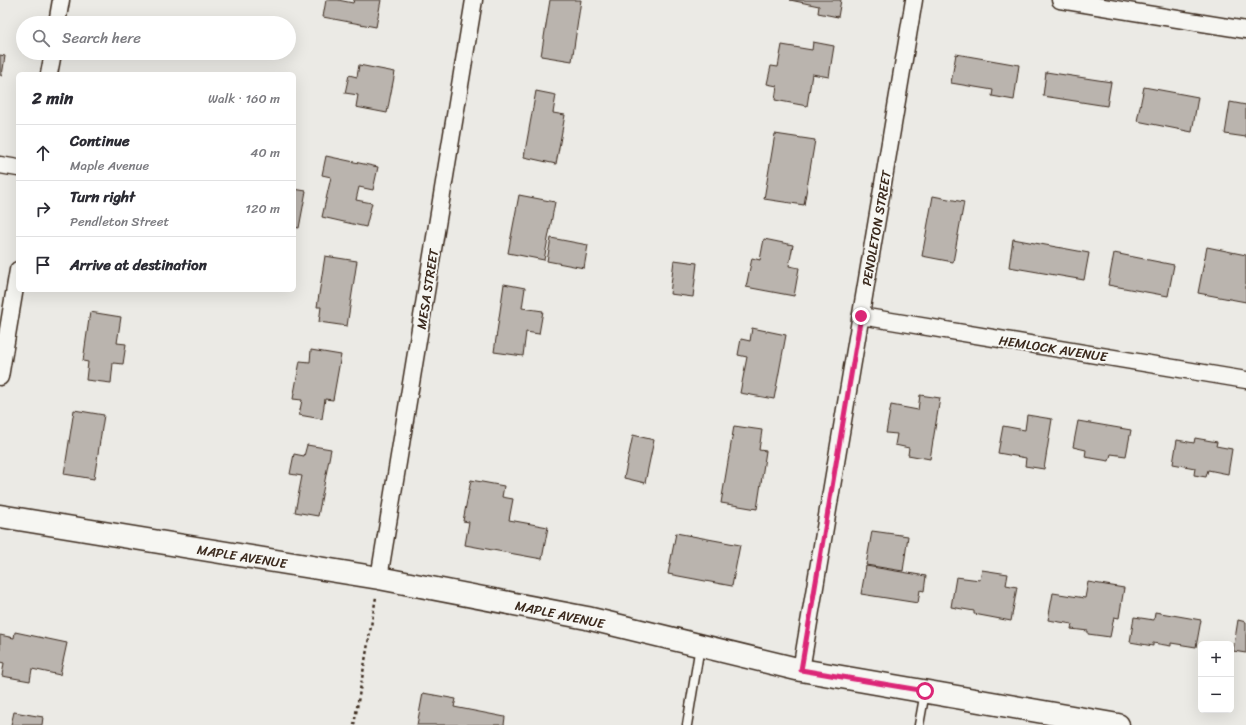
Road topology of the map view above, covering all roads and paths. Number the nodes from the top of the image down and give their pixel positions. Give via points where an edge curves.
1 (61, 0) edge
2 (474, 0) edge
3 (914, 0) edge
4 (1060, 0) edge
5 (58, 16) edge
6 (1246, 30) edge
7 (52, 60) edge
8 (49, 72) edge
9 (0, 165) edge
10 (16, 168) edge
11 (16, 282) edge
12 (861, 316) junction
13 (0, 377) edge
14 (1246, 380) edge
15 (0, 516) edge
16 (380, 578) junction
17 (700, 646) junction
18 (801, 670) junction
19 (925, 691) junction
20 (354, 725) edge
21 (687, 725) edge
22 (919, 725) edge
23 (1118, 725) edge

1 - 5 street
2 - 16 street, MESA STREET
3 - 12 street, PENDLETON STREET
4 - 6 street
7 - 8 street
9 - 10 street
11 - 13 street
12 - 14 street, HEMLOCK AVENUE
12 - 18 street, PENDLETON STREET
15 - 16 street, MAPLE AVENUE
16 - 17 street, MAPLE AVENUE via 587,618
16 - 20 path
17 - 18 street, MAPLE AVENUE
17 - 21 lane
18 - 19 street, MAPLE AVENUE
19 - 22 lane
19 - 23 street, MAPLE AVENUE

